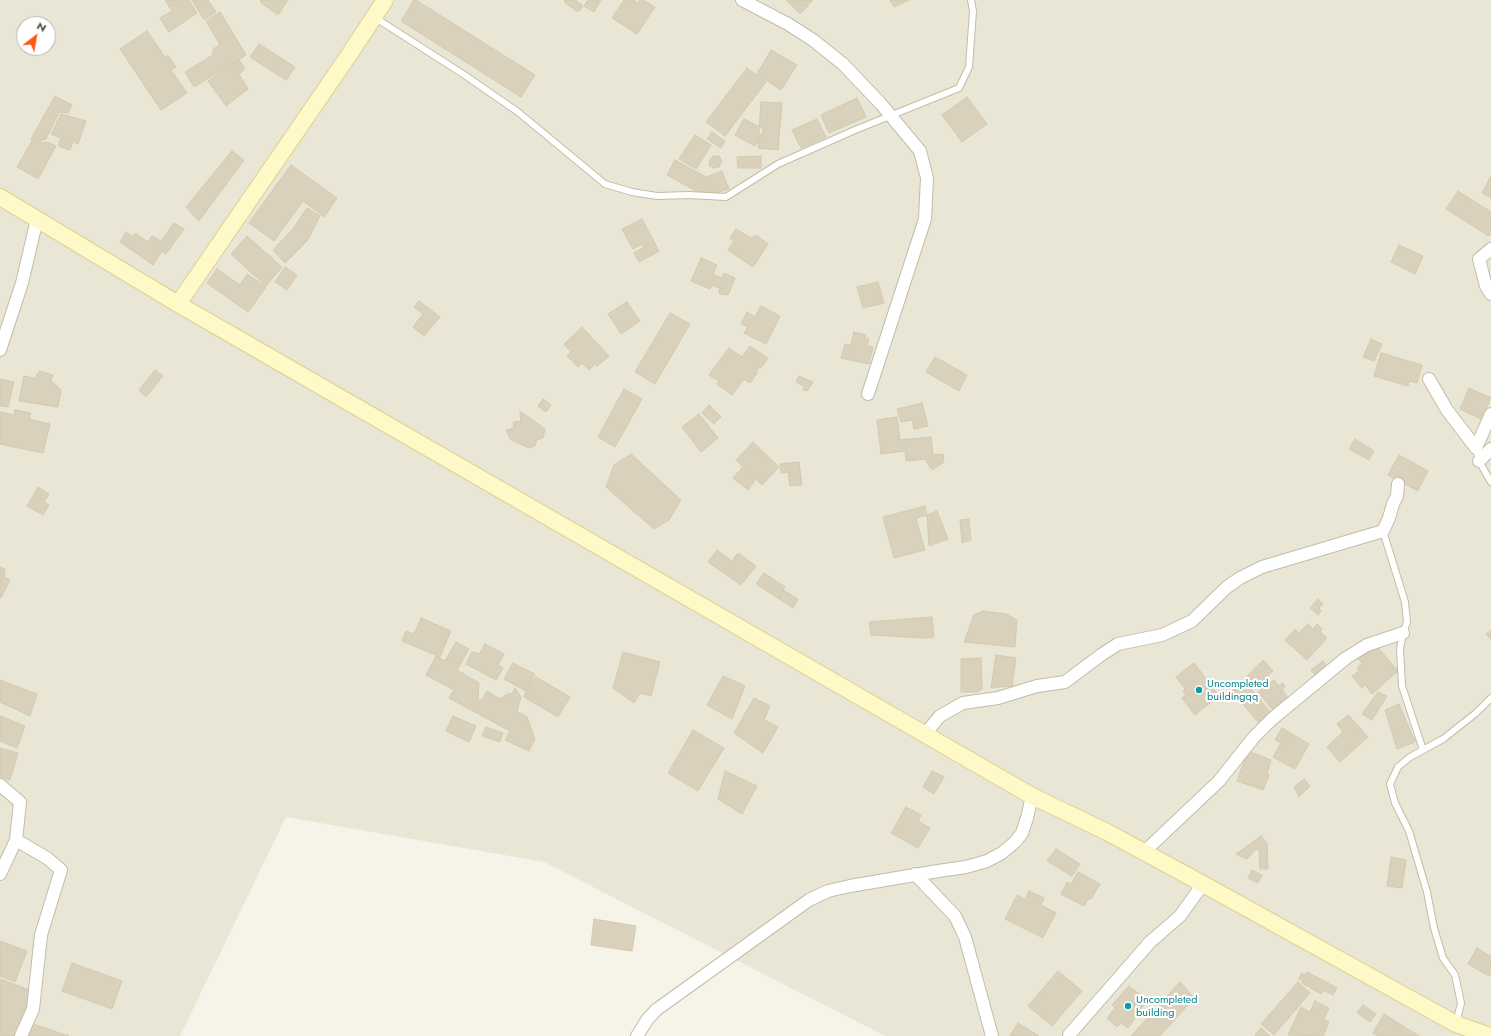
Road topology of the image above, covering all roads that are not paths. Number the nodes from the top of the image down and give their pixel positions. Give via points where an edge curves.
1 (386, 0) edge
2 (742, 0) edge
3 (971, 0) edge
4 (374, 17) junction
5 (890, 116) junction
6 (0, 197) edge
7 (37, 219) junction
8 (1491, 249) edge
9 (1491, 294) edge
10 (178, 304) junction
11 (0, 350) edge
12 (1429, 379) dead end
13 (868, 394) dead end
14 (1491, 414) edge
15 (1476, 448) junction
16 (1491, 448) edge
17 (1479, 461) junction
18 (1491, 482) edge
19 (1398, 484) dead end
20 (1383, 531) junction
21 (1403, 633) junction
22 (1491, 698) edge
23 (925, 734) junction
24 (1423, 750) junction
25 (0, 785) edge
26 (1032, 796) junction
27 (16, 840) junction
28 (1144, 852) junction
29 (0, 874) edge
30 (915, 874) junction
31 (1203, 884) junction
32 (1456, 1024) junction
33 (1486, 1035) edge
34 (21, 1036) edge
35 (637, 1036) edge
36 (992, 1036) edge
37 (1069, 1036) edge

1 - 4 main road
2 - 5 street via 813,40 843,64
3 - 5 lane via 973,11 969,68 959,88
4 - 5 lane via 518,112 605,184 632,192 657,196 726,197 778,164
4 - 10 main road
5 - 13 street via 920,151 927,178 925,219
6 - 7 main road
7 - 10 main road
7 - 11 street via 22,283
8 - 9 street via 1479,259 1486,286
10 - 23 main road
12 - 15 street via 1447,410
14 - 15 street
15 - 17 lane
16 - 17 street
17 - 18 lane
19 - 20 street via 1397,496
20 - 21 lane via 1405,602 1407,622
20 - 23 street via 1262,567 1227,587 1192,621 1162,635 1118,644 1065,682 1037,686 998,698 963,703 940,716
21 - 24 lane via 1400,649 1402,686
21 - 28 street via 1367,645 1346,658 1272,719 1219,781
22 - 24 lane via 1476,713
23 - 26 main road
24 - 32 lane via 1398,766 1390,784 1395,803 1409,830 1443,958 1455,975 1461,1003
25 - 27 street via 20,802
26 - 28 main road
26 - 30 street via 1022,833 1002,853 966,867
27 - 29 street
27 - 34 street via 47,858 61,870 41,935 32,1009
28 - 31 main road
30 - 35 street via 828,891 809,900 656,1010
30 - 36 street via 955,916 965,937
31 - 32 main road
31 - 37 street via 1180,916 1150,942
32 - 33 main road

